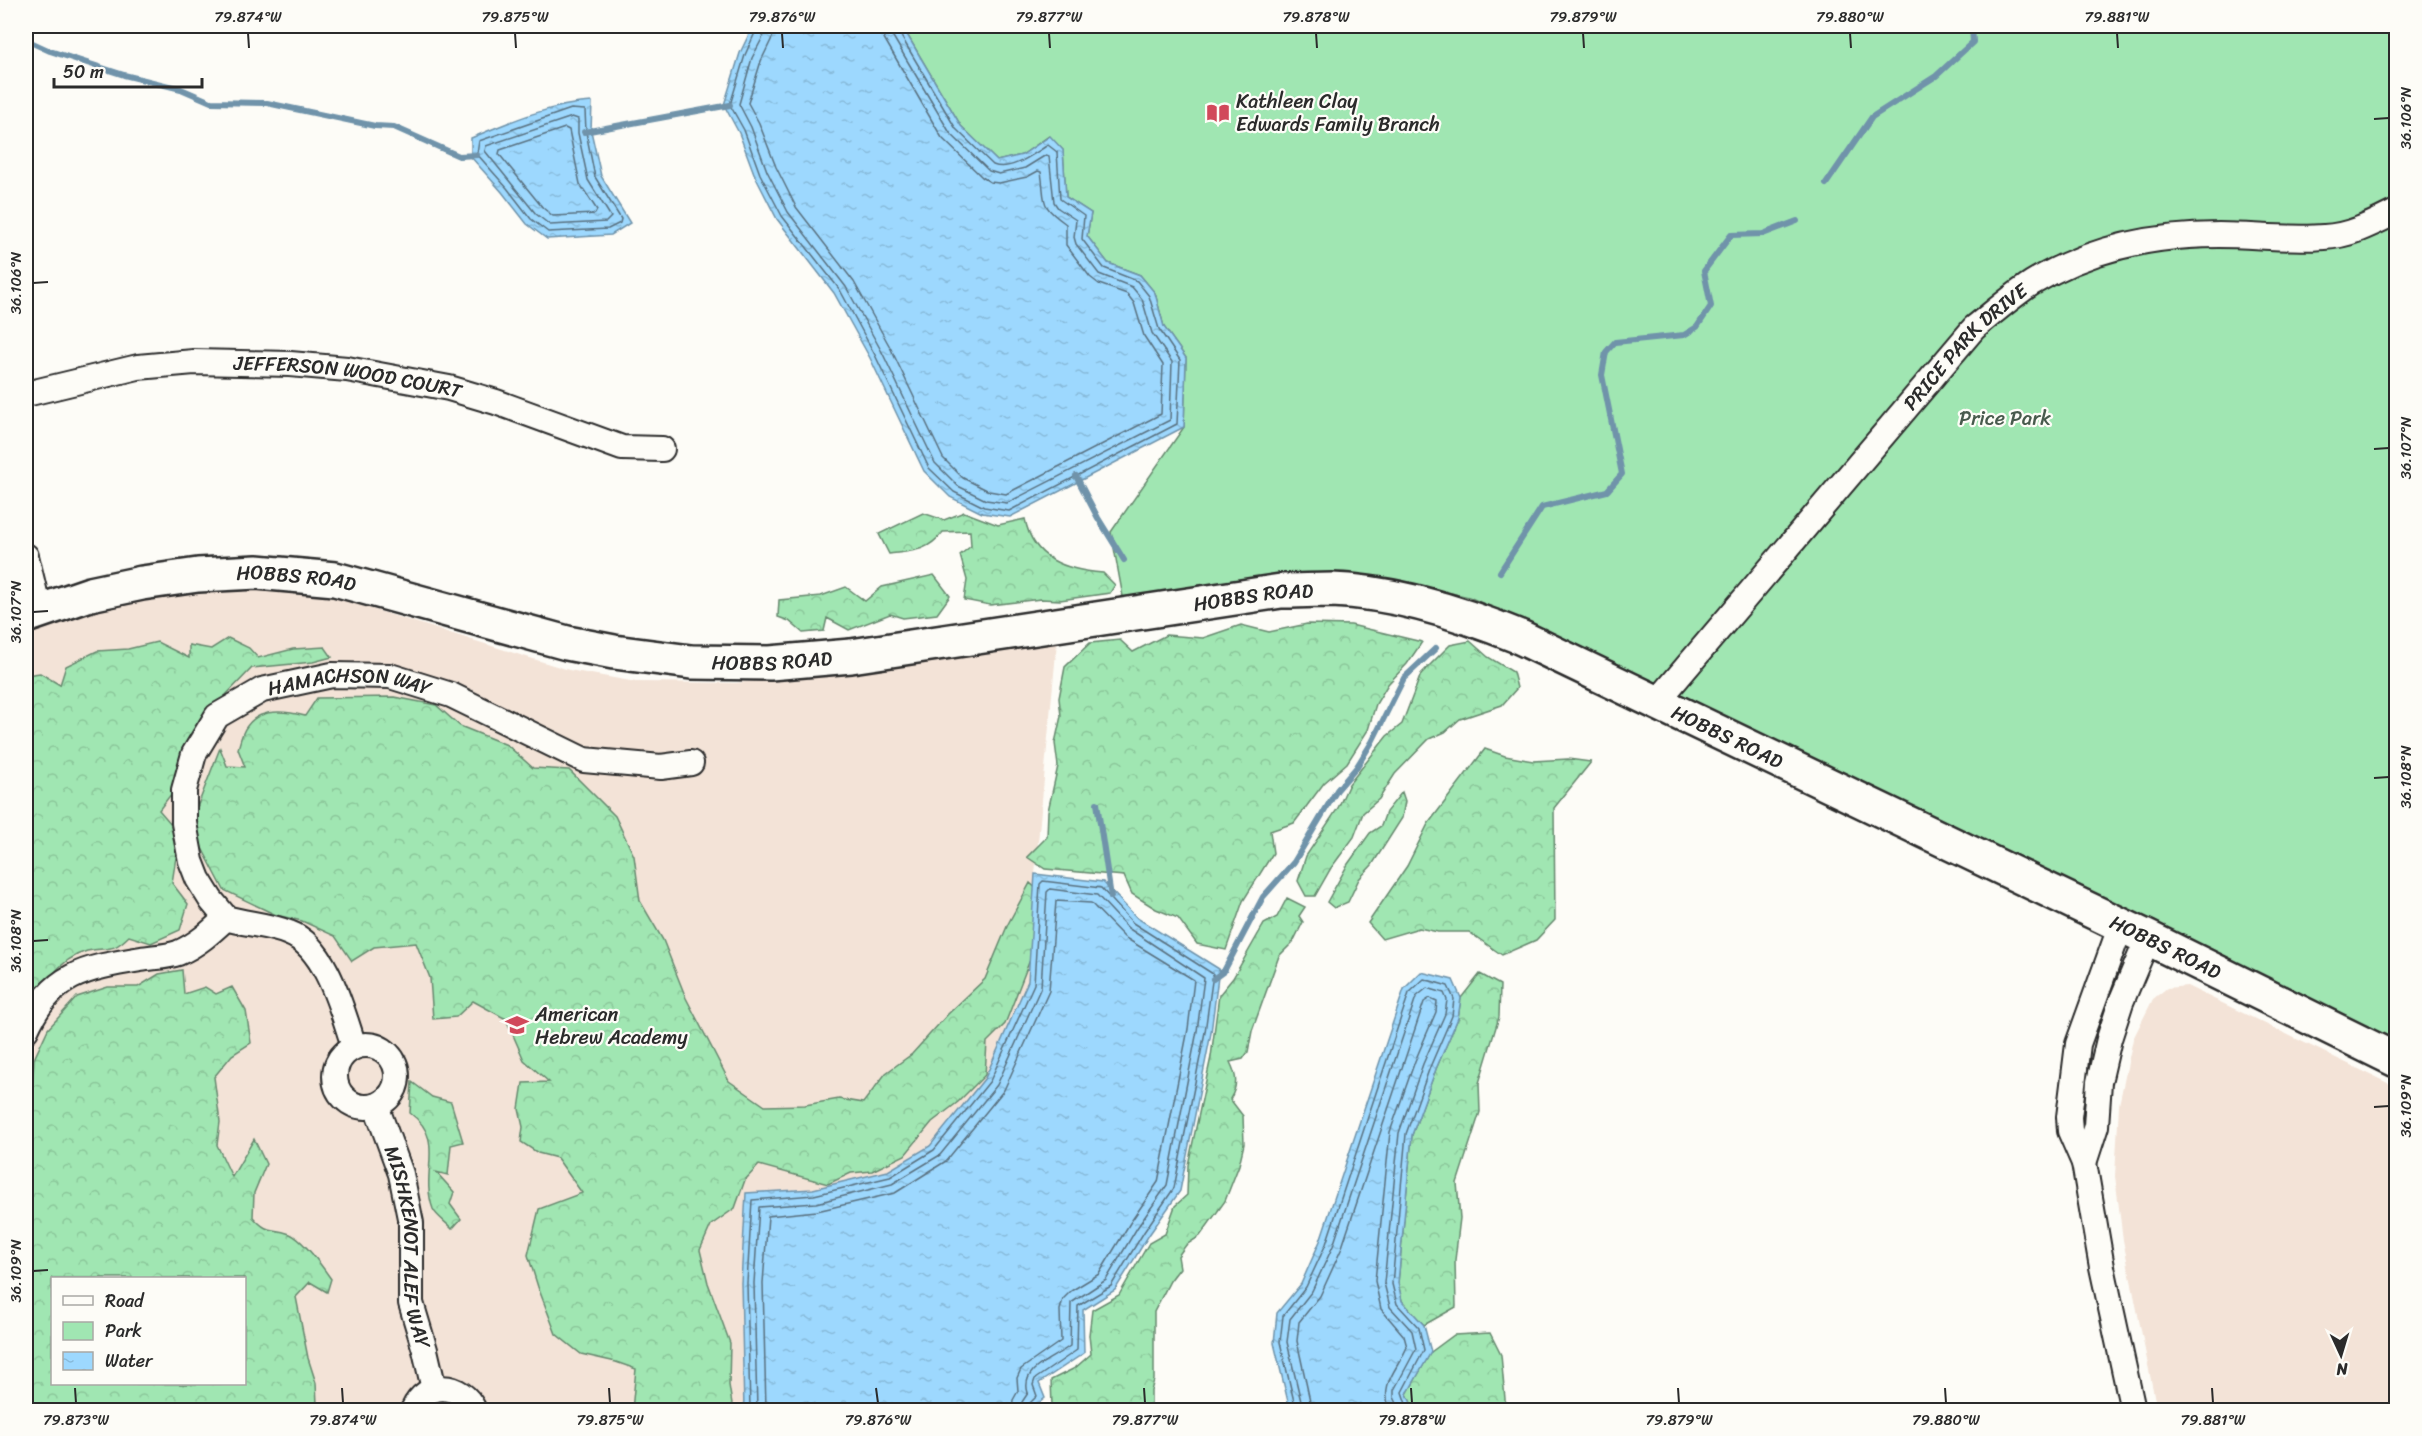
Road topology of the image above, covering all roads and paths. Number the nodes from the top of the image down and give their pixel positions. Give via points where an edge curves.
1 (2397, 212) edge
2 (26, 394) edge
3 (662, 449) dead end
4 (26, 556) edge
5 (32, 613) edge
6 (1657, 702) junction
7 (691, 763) dead end
8 (226, 918) junction
9 (2134, 932) junction
10 (26, 1030) edge
11 (354, 1046) junction
12 (2397, 1060) edge
13 (376, 1106) junction
14 (434, 1389) junction
15 (413, 1410) edge
16 (474, 1410) edge
17 (2133, 1410) edge

1 - 6 street, PRICE PARK DRIVE via 2362,229 2325,237 2166,238 2075,261 2031,284 1974,328
2 - 3 street, JEFFERSON WOOD COURT via 138,367 194,362 290,364 347,369 449,388 622,448
4 - 5 street
5 - 6 street, HOBBS ROAD via 141,583 257,572 335,579 567,643 614,652 691,662 770,663 851,656 1281,591 1334,590 1406,601 1490,624
6 - 9 street, HOBBS ROAD
7 - 8 street, HAMACHSON WAY via 661,767 584,760 451,695 390,675 332,675 262,690 216,716 194,754 184,790 184,823 191,861 198,879
8 - 10 street via 203,939 177,953 102,966 62,981 40,1003
8 - 11 street via 290,933 313,950 341,1007
9 - 12 street, HOBBS ROAD
9 - 17 street via 2090,1006 2072,1079 2070,1131 2084,1163
11 - 13 street via 340,1057 336,1085 347,1101 356,1106
11 - 13 street via 378,1046 394,1061 397,1082 393,1092
13 - 14 street, MISHKENOT ALEF WAY via 400,1174 411,1223 411,1303
14 - 15 street
14 - 16 street via 462,1394

